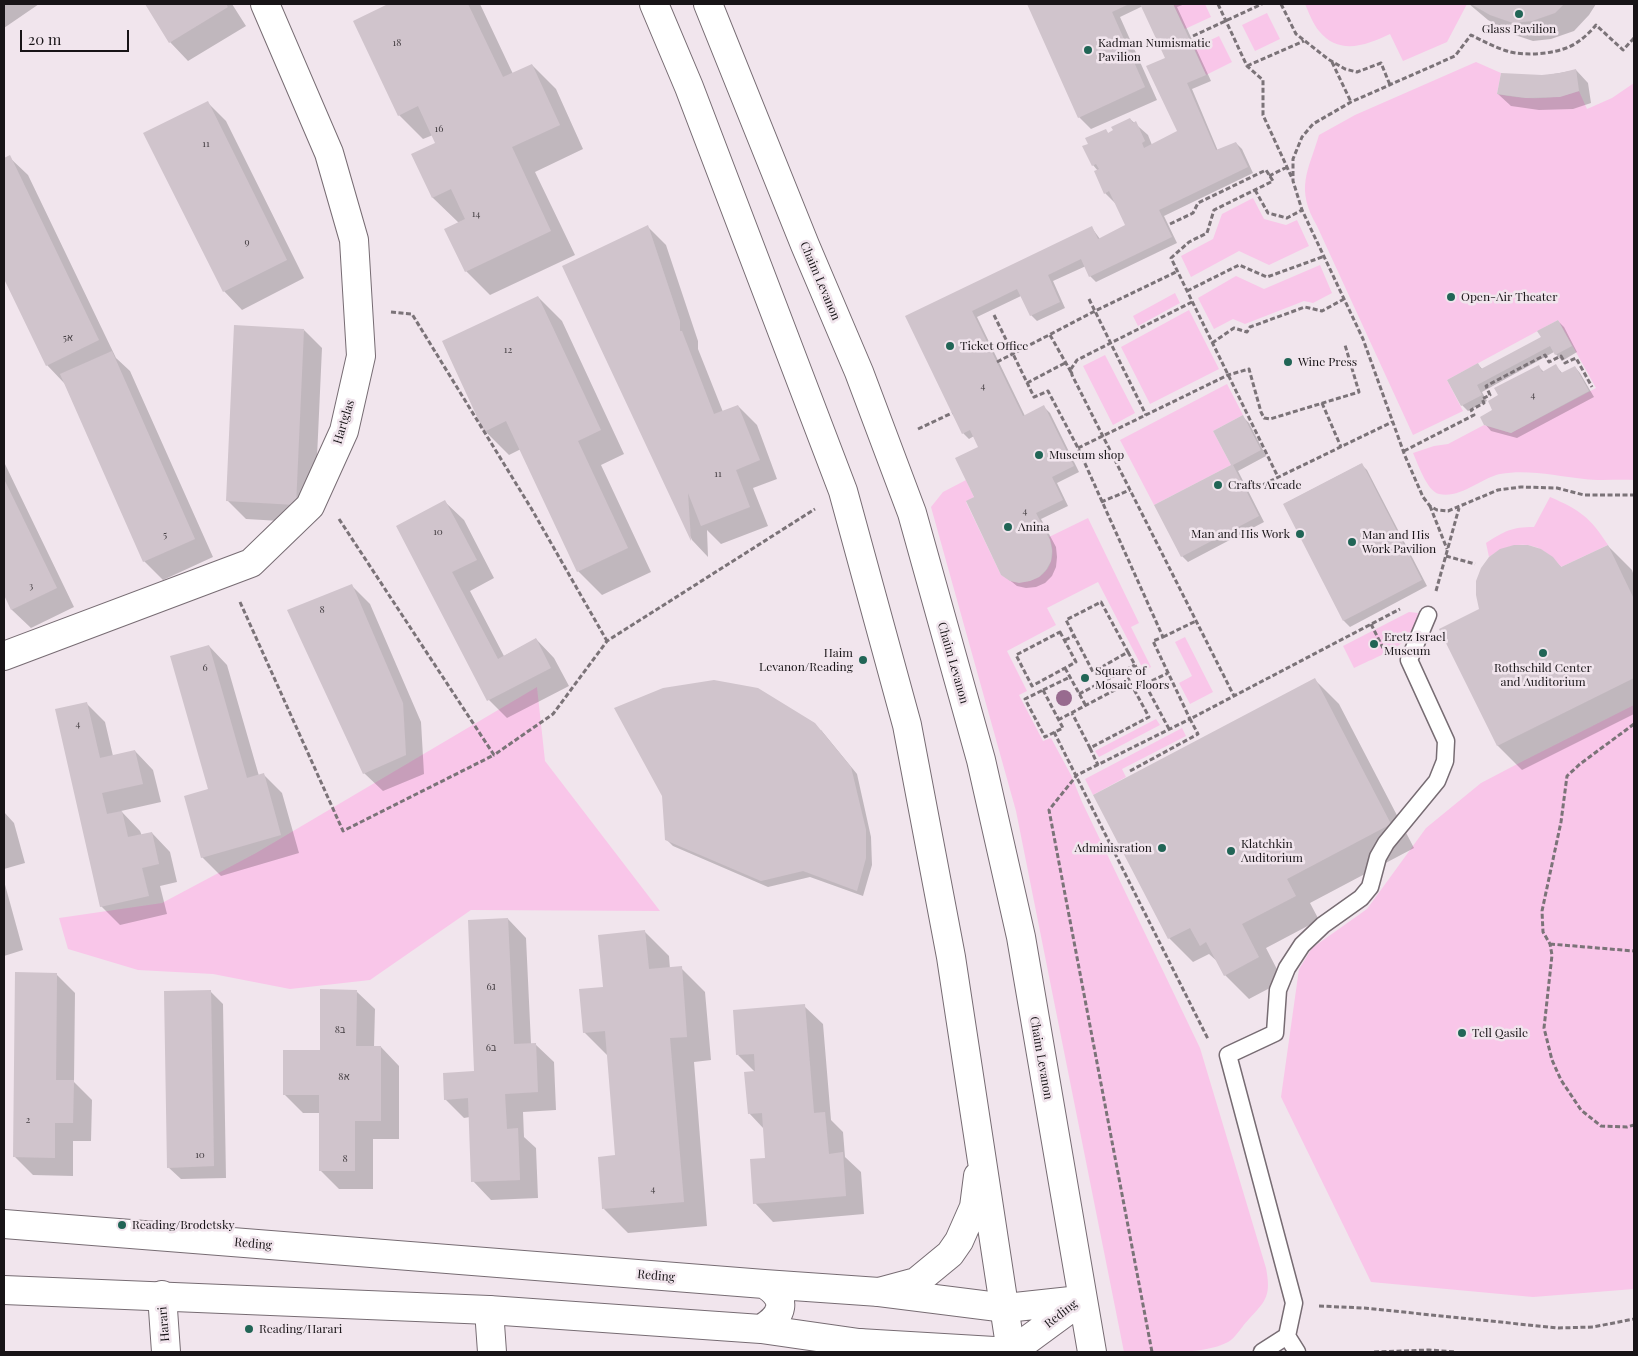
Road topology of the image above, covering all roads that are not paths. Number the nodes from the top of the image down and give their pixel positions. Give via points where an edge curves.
1 (265, 4) edge
2 (654, 4) edge
3 (708, 4) edge
4 (1428, 615) road end
5 (4, 656) edge
6 (982, 1152) junction
7 (4, 1224) edge
8 (764, 1284) junction
9 (4, 1290) edge
10 (879, 1292) junction
11 (162, 1296) junction
12 (1082, 1300) junction
13 (1006, 1308) junction
14 (490, 1310) junction
15 (761, 1329) junction
16 (1287, 1336) junction
17 (859, 1343) junction
18 (166, 1352) edge
19 (492, 1352) edge
20 (905, 1352) edge
21 (1011, 1352) edge
22 (1092, 1352) edge
23 (1262, 1352) edge
24 (1297, 1352) edge

1 - 5 street, Hartglas via 329,153 354,240 361,356 344,430 310,506 252,563
2 - 6 street via 689,87 843,491 907,725 951,957
3 - 12 street, Chaim Levanon via 859,372 914,522 980,760 1021,937
4 - 16 lane via 1409,660 1446,741 1437,781 1386,843 1378,857 1370,887 1361,898 1323,925 1302,945 1287,968 1278,990 1275,1033 1228,1055 1294,1303
6 - 10 street via 974,1207 950,1254 916,1282
6 - 13 street
7 - 8 street, Reding
8 - 10 street, Reding
8 - 15 street via 777,1293 781,1302 775,1319
9 - 11 street
10 - 13 street, Reding
11 - 14 street
11 - 18 street, Harari
12 - 13 street, Reding
12 - 21 street, Reding
12 - 22 street, Chaim Levanon
13 - 21 street
14 - 15 street
14 - 19 street
15 - 17 street
16 - 23 lane
16 - 24 lane
17 - 20 street
17 - 21 street

